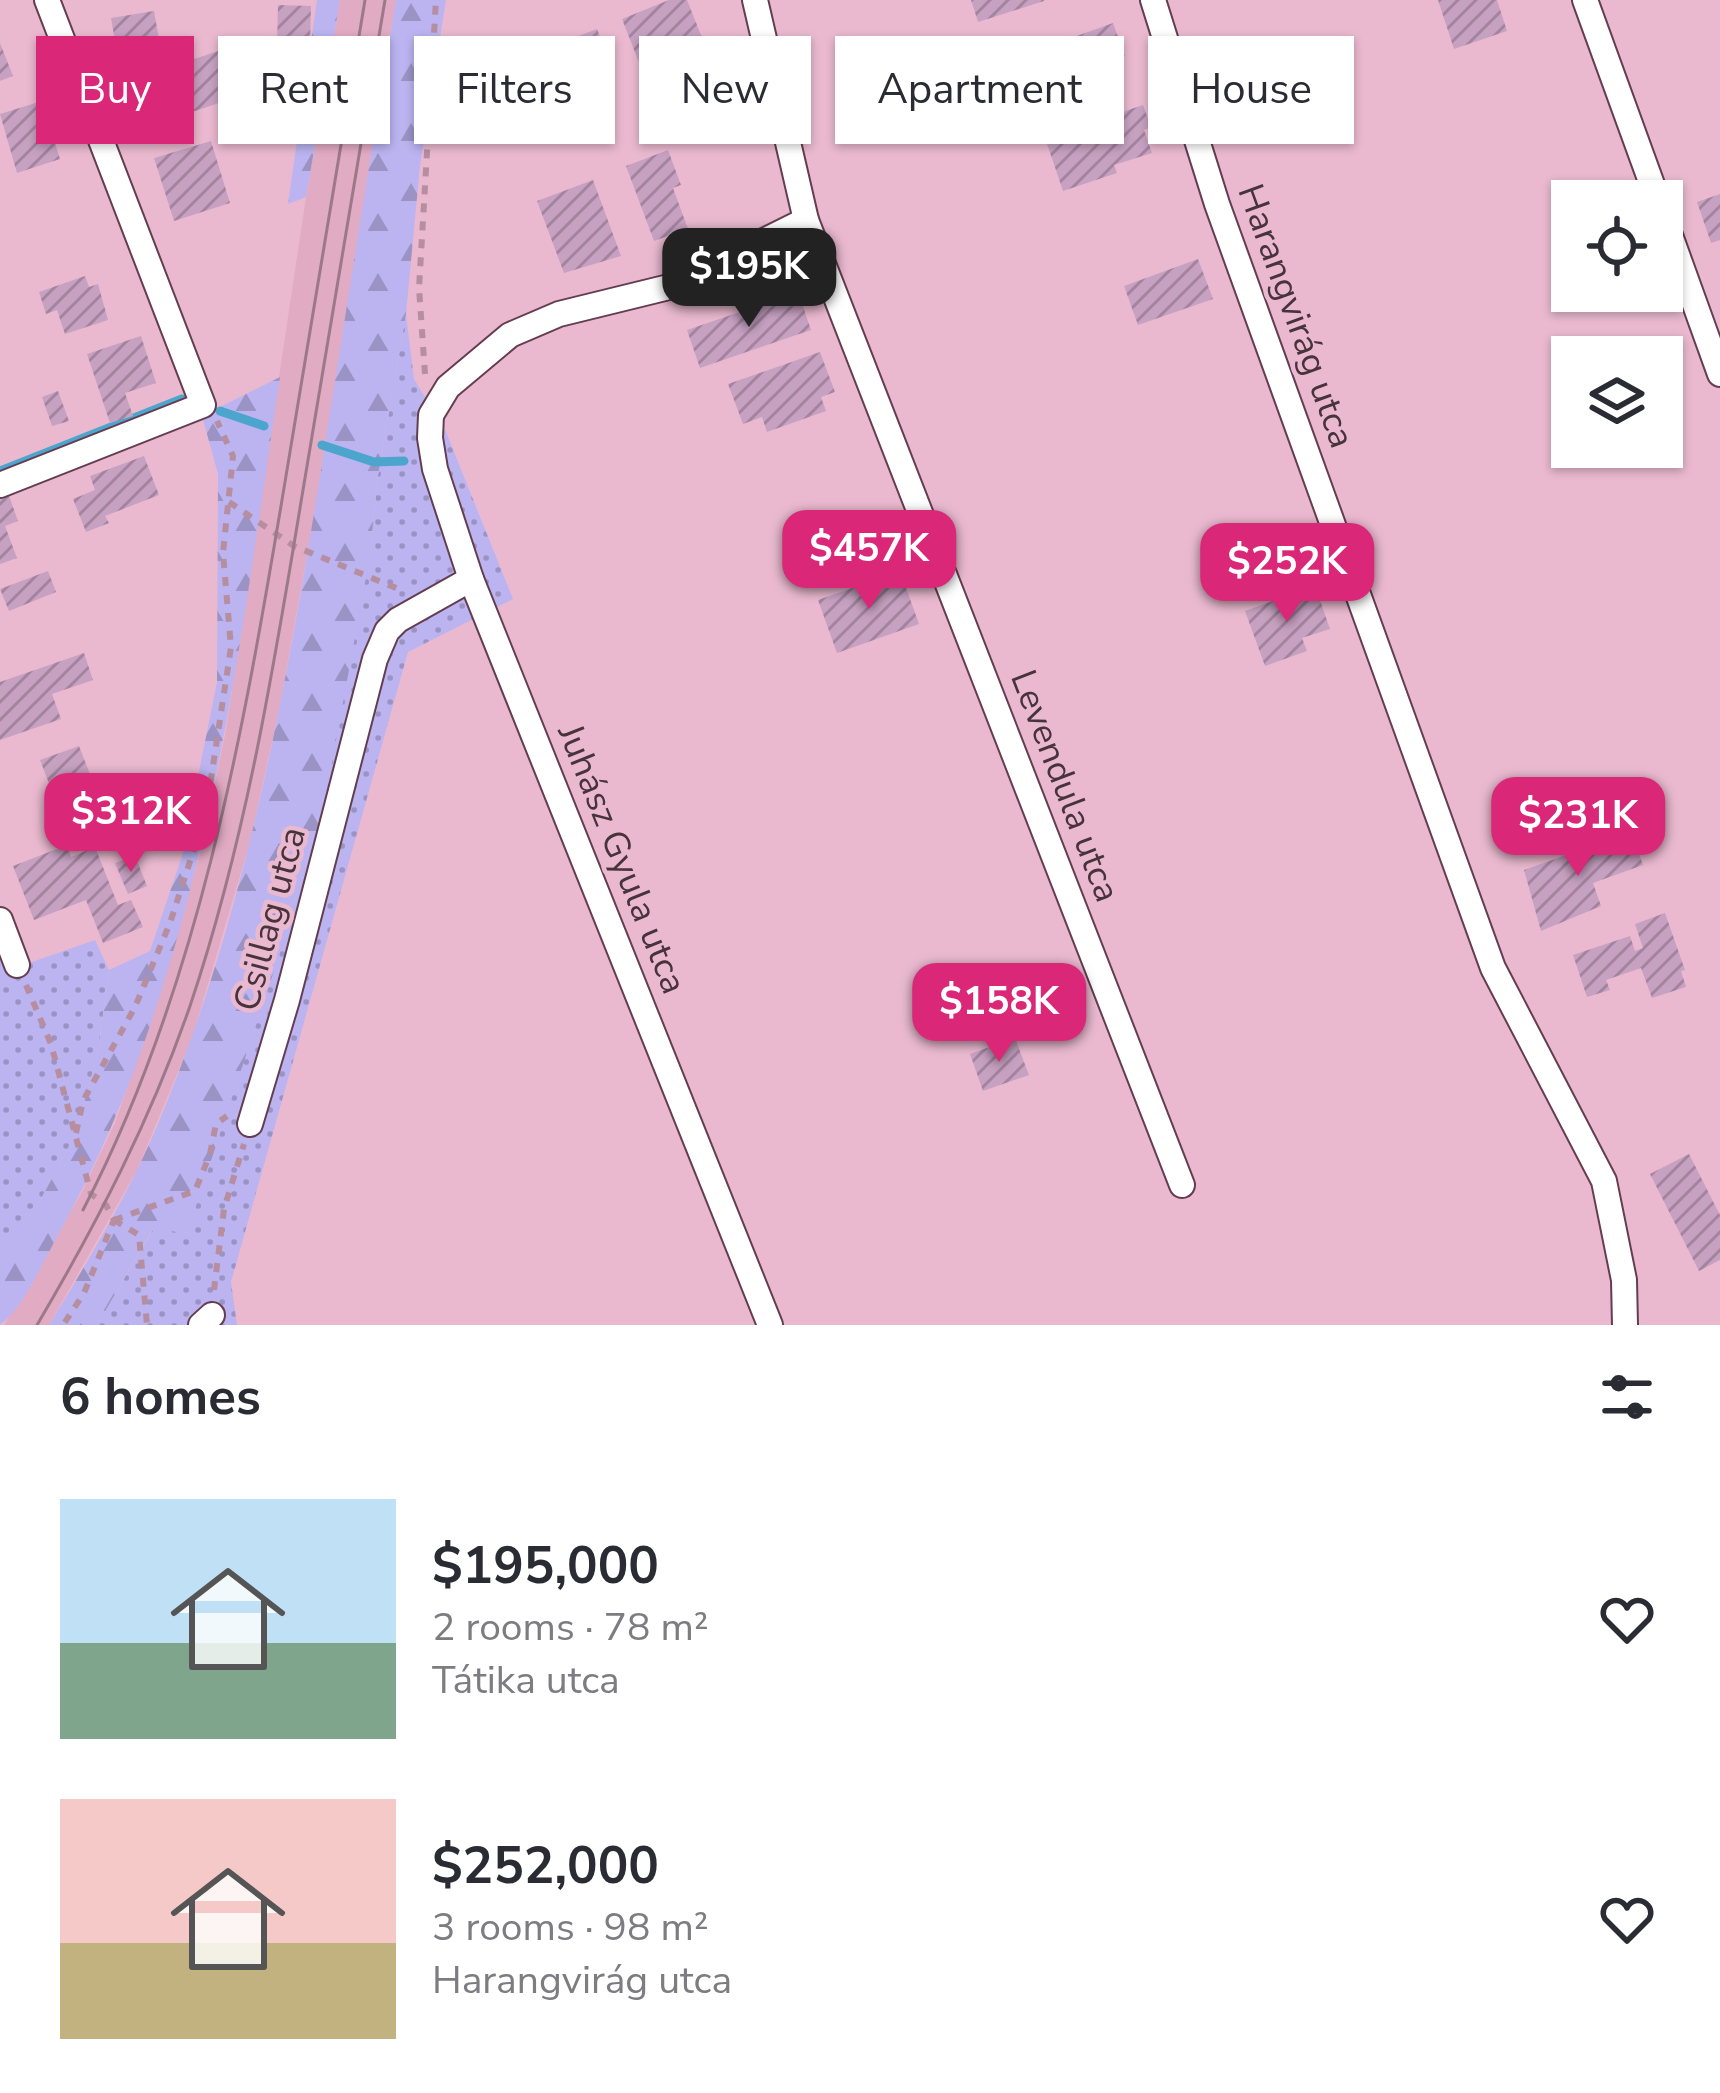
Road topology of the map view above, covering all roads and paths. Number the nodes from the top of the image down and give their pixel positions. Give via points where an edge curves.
1 (47, 0) edge
2 (436, 0) edge
3 (755, 0) edge
4 (1153, 0) edge
5 (1585, 0) edge
6 (1650, 180) edge
7 (806, 220) junction
8 (1683, 271) edge
9 (1720, 374) edge
10 (203, 405) junction
11 (431, 415) junction
12 (0, 485) edge
13 (229, 502) junction
14 (472, 579) junction
15 (430, 602) junction
16 (0, 920) edge
17 (17, 965) joint
18 (241, 1118) junction
19 (76, 1133) junction
20 (1182, 1185) dead end
21 (114, 1220) junction
22 (209, 1322) edge
23 (63, 1325) edge
24 (147, 1325) edge
25 (770, 1325) edge
26 (1624, 1325) edge

1 - 10 street
2 - 11 path via 419,288
3 - 7 street, Levendula utca
4 - 26 street, Harangvirág utca via 1217,203 1492,968 1604,1181 1624,1280
5 - 6 street
7 - 11 street via 674,286 559,314 510,335 448,387
7 - 20 street, Levendula utca
8 - 9 street
10 - 12 street
10 - 13 path via 223,427 233,456
11 - 14 street, Juhász Gyula utca via 435,469
13 - 15 path via 294,546
13 - 19 path via 231,647 206,812 170,922 83,1101
14 - 15 street, Csillag utca
14 - 25 street, Juhász Gyula utca
15 - 18 street, Csillag utca via 398,620 375,659 287,1000
16 - 17 street
17 - 19 path
18 - 21 path via 216,1124 195,1191
18 - 22 path
19 - 21 path via 92,1194
21 - 23 path
21 - 24 path via 140,1235

